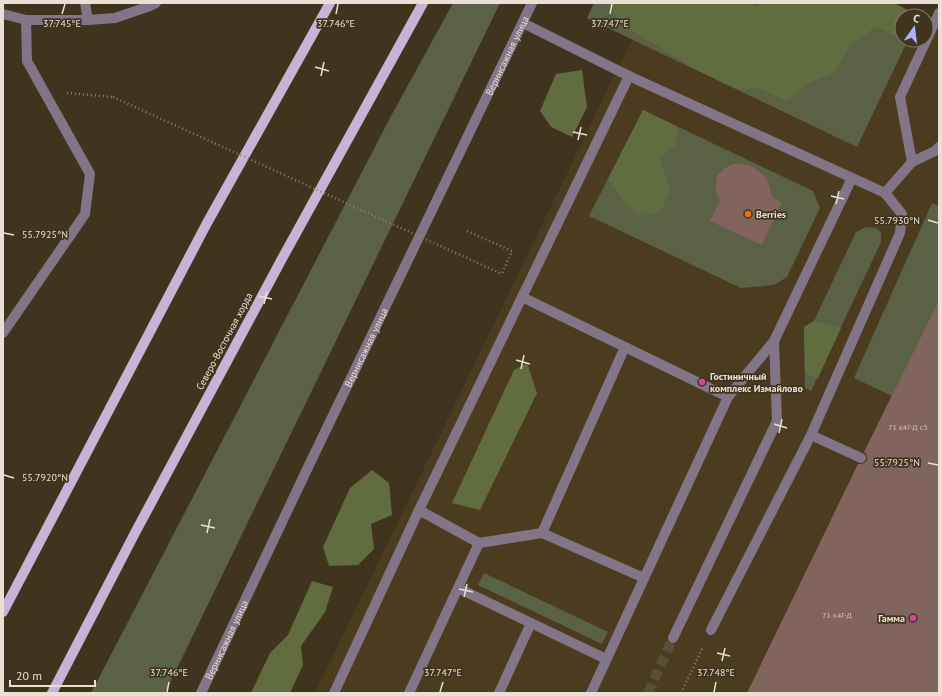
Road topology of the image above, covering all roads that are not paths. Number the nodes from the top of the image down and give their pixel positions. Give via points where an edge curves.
1 (85, 3) edge
2 (156, 3) edge
3 (330, 3) edge
4 (423, 3) edge
5 (532, 3) edge
6 (939, 13) edge
7 (3, 14) edge
8 (26, 20) junction
9 (88, 20) junction
10 (523, 23) junction
11 (629, 76) junction
12 (938, 150) edge
13 (912, 162) junction
14 (852, 178) junction
15 (885, 193) junction
16 (522, 297) junction
17 (3, 333) edge
18 (774, 341) junction
19 (626, 347) junction
20 (728, 397) junction
21 (811, 435) junction
22 (861, 458) dead end
23 (419, 510) junction
24 (542, 533) junction
25 (479, 543) junction
26 (644, 578) junction
27 (458, 588) junction
28 (3, 612) edge
29 (531, 623) junction
30 (711, 630) road end
31 (673, 638) tunnel mouth
32 (606, 659) junction
33 (52, 693) edge
34 (201, 693) edge
35 (334, 693) edge
36 (409, 693) edge
37 (499, 693) edge
38 (590, 693) edge

1 - 9 street
2 - 9 street via 115,18
3 - 28 main road via 207,223
4 - 33 main road, Северо-Восточная хорда via 284,255
5 - 10 street, Вернисажная улица
6 - 13 street via 900,97
7 - 8 street
8 - 9 street
8 - 17 street via 27,61 90,174 85,214
10 - 11 street
10 - 34 street, Вернисажная улица
11 - 14 street
11 - 16 street
12 - 13 street
13 - 15 street
14 - 15 street
14 - 18 street
15 - 21 street via 902,214 900,233
16 - 19 street
16 - 23 street
18 - 20 street
18 - 31 street via 777,421
19 - 20 street
19 - 24 street
20 - 26 street
21 - 22 street
21 - 30 street
23 - 25 street
23 - 35 street
24 - 25 street
24 - 26 street
25 - 27 street
26 - 32 street
27 - 29 street
27 - 36 street
29 - 32 street
29 - 37 street
32 - 38 street

